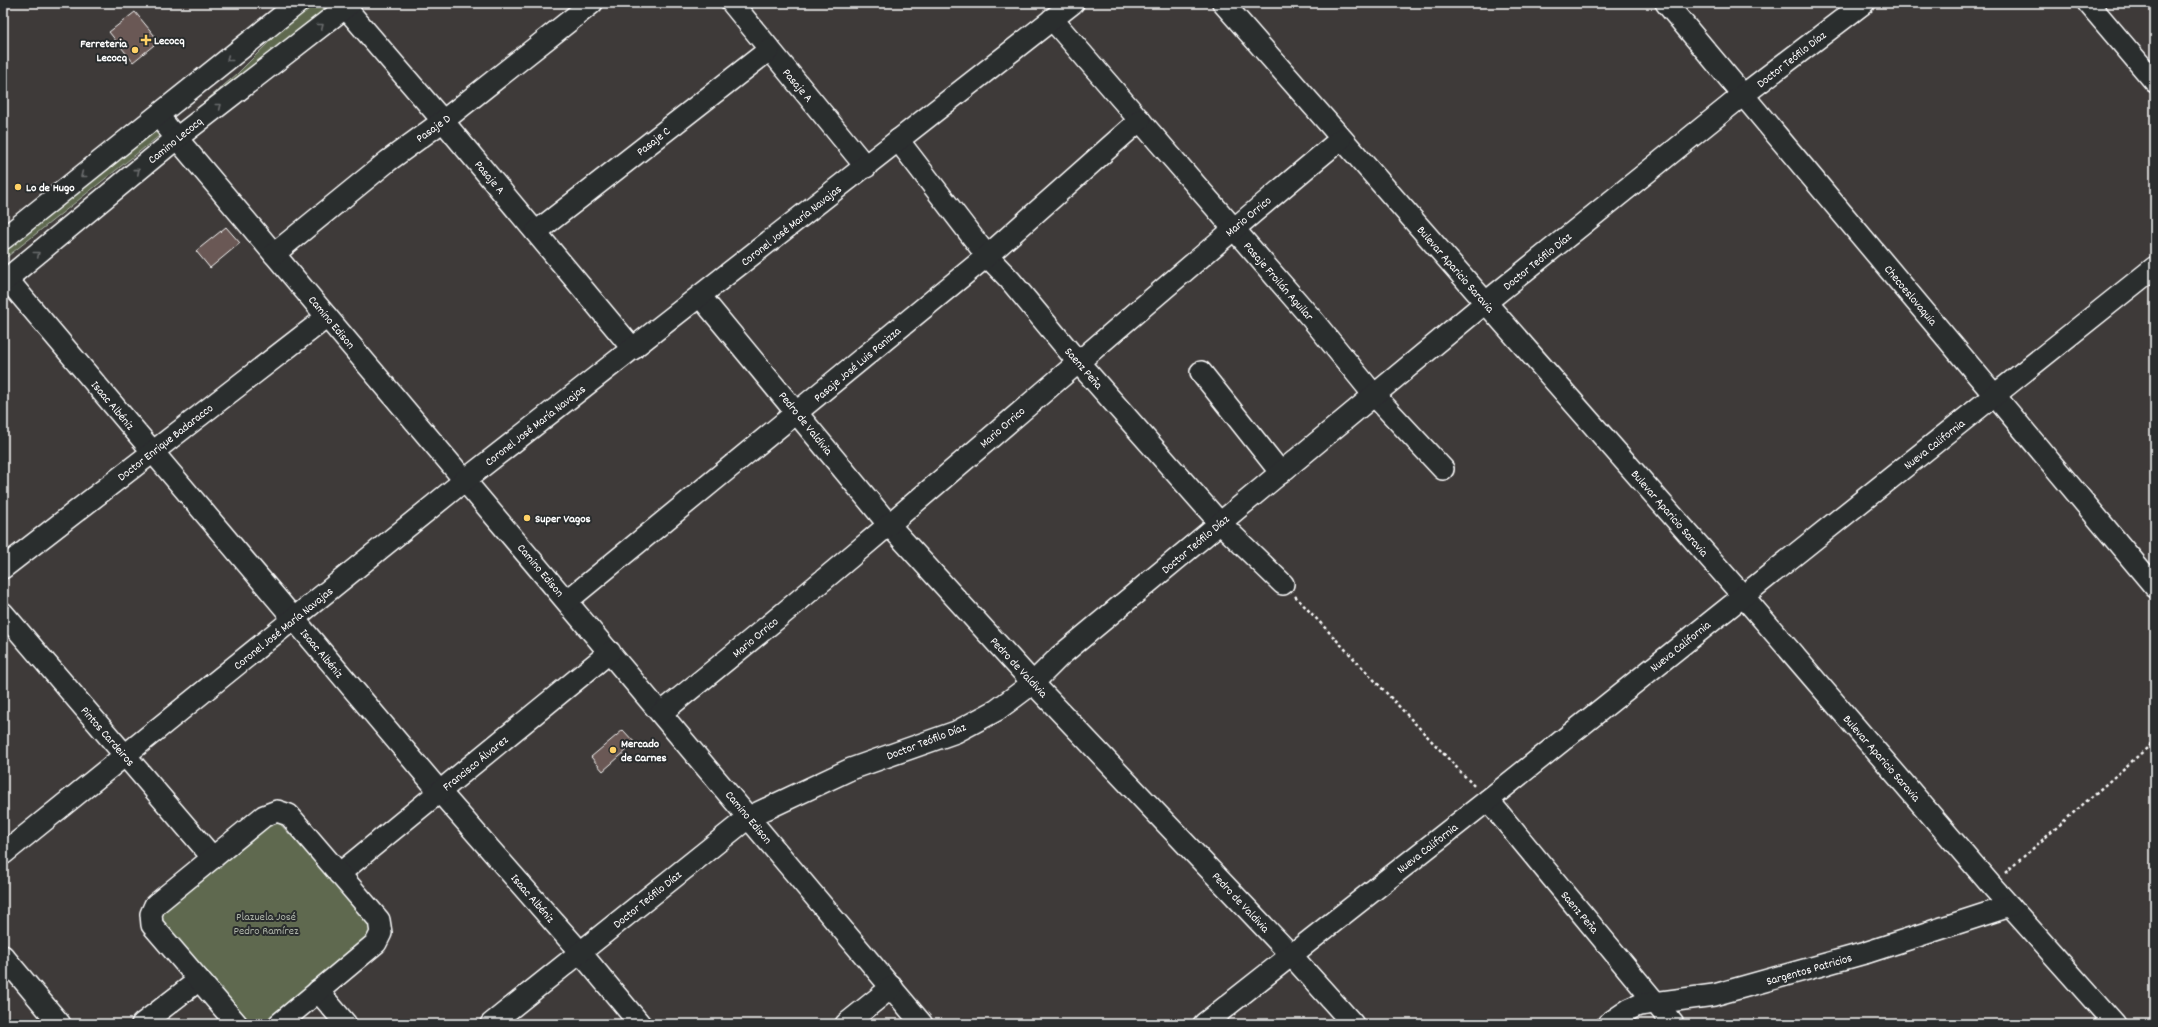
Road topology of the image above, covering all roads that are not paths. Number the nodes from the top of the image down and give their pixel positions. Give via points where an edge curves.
1 (298, 3) edge
2 (592, 3) edge
3 (732, 3) edge
4 (1073, 3) edge
5 (1223, 3) edge
6 (1666, 3) edge
7 (1864, 3) edge
8 (2088, 3) edge
9 (348, 5) edge
10 (1052, 19) junction
11 (769, 50) junction
12 (2155, 82) edge
13 (1745, 95) junction
14 (158, 116) junction
15 (1140, 120) junction
16 (443, 121) junction
17 (177, 138) junction
18 (1342, 139) junction
19 (898, 140) junction
20 (866, 167) junction
21 (1234, 228) junction
22 (536, 232) junction
23 (3, 239) edge
24 (274, 254) junction
25 (987, 256) junction
26 (2155, 267) edge
27 (5, 280) edge
28 (700, 296) junction
29 (1485, 303) junction
30 (327, 316) junction
31 (633, 349) junction
32 (1078, 362) junction
33 (1201, 372) dead end
34 (1374, 395) junction
35 (1994, 396) junction
36 (798, 413) junction
37 (152, 451) junction
38 (1443, 469) dead end
39 (1281, 473) junction
40 (465, 480) junction
41 (1220, 523) junction
42 (889, 524) junction
43 (3, 568) edge
44 (1283, 584) road end
45 (2155, 587) edge
46 (1743, 596) junction
47 (567, 601) junction
48 (3, 613) edge
49 (293, 619) junction
50 (610, 652) junction
51 (1033, 683) junction
52 (661, 713) junction
53 (125, 755) junction
54 (440, 792) junction
55 (1488, 800) junction
56 (749, 817) junction
57 (3, 854) edge
58 (213, 858) junction
59 (339, 874) junction
60 (2010, 906) junction
61 (580, 952) junction
62 (1291, 955) junction
63 (3, 956) edge
64 (200, 980) junction
65 (892, 987) junction
66 (318, 991) junction
67 (1655, 1002) junction
68 (60, 1024) edge
69 (142, 1024) edge
70 (237, 1024) edge
71 (279, 1024) edge
72 (346, 1024) edge
73 (491, 1024) edge
74 (640, 1024) edge
75 (846, 1024) edge
76 (922, 1024) edge
77 (1204, 1024) edge
78 (1353, 1024) edge
79 (1608, 1024) edge
80 (1673, 1024) edge
81 (2115, 1024) edge

1 -> 14 street
2 - 16 street, Pasaje D
3 - 11 street, Pasaje A
4 - 10 street, Coronel José María Navajas
5 - 18 street, Bulevar Aparicio Saravia
6 - 13 street, Checoeslovaquia
7 - 13 street, Doctor Teófilo Díaz
8 - 12 street
9 - 16 street, Pasaje A
17 -> 9 street, Camino Lecocq
10 - 15 street, Pasaje Froilán Aguilar
10 - 19 street, Coronel José María Navajas
11 - 20 street, Pasaje A
11 - 22 street, Pasaje C
13 - 29 street, Doctor Teófilo Díaz
13 - 35 street, Checoeslovaquia
14 - 17 street, Camino Edison
14 -> 23 street
15 - 21 street, Pasaje Froilán Aguilar
15 - 25 street, Pasaje José Luis Panizza
16 - 22 street, Pasaje A
16 - 24 street, Pasaje D via 388,160
17 - 24 street, Camino Edison
27 -> 17 street, Camino Lecocq
18 - 21 street, Mario Orrico
18 - 29 street, Bulevar Aparicio Saravia
19 - 20 street, Coronel José María Navajas
19 - 25 street, Saenz Peña
20 - 28 street, Coronel José María Navajas
21 - 32 street, Mario Orrico
21 - 34 street, Pasaje Froilán Aguilar
22 - 31 street, Pasaje A
24 - 30 street, Camino Edison
25 - 32 street, Saenz Peña
25 - 36 street, Pasaje José Luis Panizza
26 - 35 street, Nueva California
27 - 37 street, Isaac Albéniz
28 - 31 street, Coronel José María Navajas
28 - 36 street, Pedro de Valdivia
29 - 34 street, Doctor Teófilo Díaz
29 - 46 street, Bulevar Aparicio Saravia
30 - 37 street, Doctor Enrique Badaracco
30 - 40 street, Camino Edison
31 - 40 street, Coronel José María Navajas
32 - 41 street, Saenz Peña
32 - 42 street, Mario Orrico
33 - 39 street
34 - 38 street, Pasaje Froilán Aguilar
34 - 39 street, Doctor Teófilo Díaz
35 - 45 street, Checoeslovaquia
35 - 46 street, Nueva California
36 - 42 street, Pedro de Valdivia
36 - 47 street, Pasaje José Luis Panizza
37 - 43 street, Doctor Enrique Badaracco
37 - 49 street, Isaac Albéniz
39 - 41 street, Doctor Teófilo Díaz
40 - 47 street, Camino Edison
40 - 49 street, Coronel José María Navajas
41 - 44 street, Saenz Peña
41 - 51 street, Doctor Teófilo Díaz via 1060,656
42 - 51 street, Pedro de Valdivia
42 - 52 street, Mario Orrico
46 - 55 street, Nueva California
46 - 60 street, Bulevar Aparicio Saravia
47 - 50 street, Camino Edison
48 - 53 street, Pintos Cardeiros
49 - 53 street, Coronel José María Navajas
49 - 54 street, Isaac Albéniz
50 - 52 street, Camino Edison
50 - 54 street, Francisco Álvarez
51 - 56 street, Doctor Teófilo Díaz via 997,710 956,732 851,769
51 - 62 street, Pedro de Valdivia
52 - 56 street, Camino Edison
53 - 57 street, Coronel José María Navajas
53 - 58 street, Pintos Cardeiros
54 - 59 street, Francisco Álvarez
54 - 61 street, Isaac Albéniz
55 - 62 street, Nueva California
55 - 67 street, Saenz Peña
56 - 61 street, Doctor Teófilo Díaz
56 - 65 street, Camino Edison
58 - 59 street via 264,816 277,811 288,815
58 - 64 street via 155,905 151,914 152,925
59 - 66 street via 379,920 381,933 376,942
60 - 67 street, Sargentos Patricios via 1865,953 1714,995
60 - 81 street, Bulevar Aparicio Saravia
61 - 73 street, Doctor Teófilo Díaz
61 - 74 street, Isaac Albéniz
62 - 77 street, Nueva California
62 - 78 street, Pedro de Valdivia
63 - 68 street
64 - 69 street
64 - 70 street
65 - 75 street
65 - 76 street, Camino Edison
66 - 71 street
66 - 72 street
67 - 79 street, Sargentos Patricios via 1630,1009
67 - 80 street, Saenz Peña

